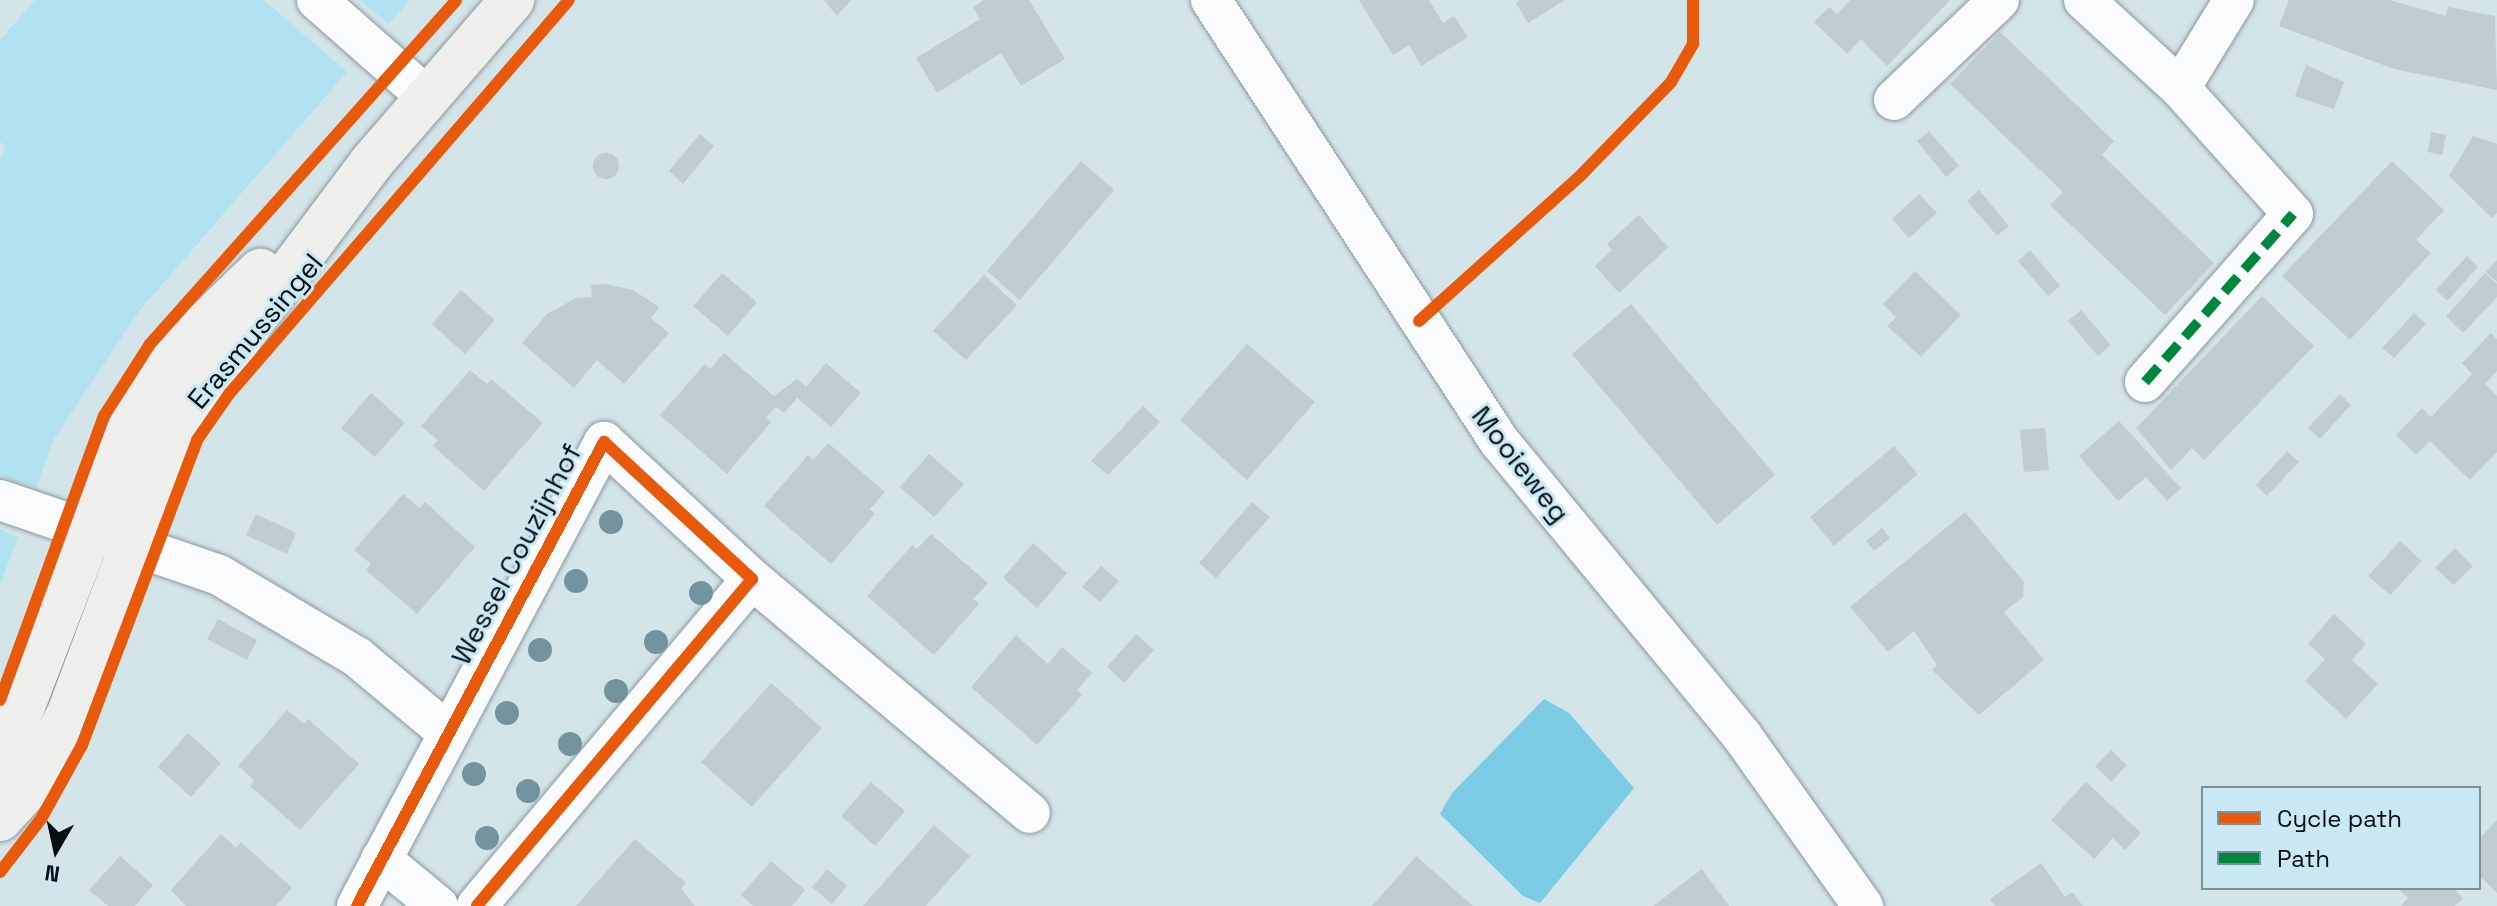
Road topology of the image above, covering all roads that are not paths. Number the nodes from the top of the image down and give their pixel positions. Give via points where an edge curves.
1 (317, 0) edge
2 (512, 0) edge
3 (1211, 0) edge
4 (1999, 0) edge
5 (2084, 0) edge
6 (2234, 0) edge
7 (2180, 88) junction
8 (428, 98) junction
9 (1894, 100) dead end
10 (371, 163) junction
11 (2145, 382) dead end
12 (0, 500) edge
13 (89, 531) junction
14 (131, 545) junction
15 (752, 579) junction
16 (447, 732) junction
17 (0, 766) edge
18 (1030, 813) dead end
19 (0, 819) edge
20 (381, 859) junction
21 (357, 906) edge
22 (438, 906) edge
23 (477, 906) edge
24 (1863, 906) edge

1 - 8 street
2 - 8 street, Erasmussingel
3 - 24 street, Mooieweg via 1499,441 1742,736
4 - 9 street
5 - 7 street
6 - 7 street
7 - 11 street via 2293,214
8 - 10 street, Erasmussingel
10 - 13 street, Erasmussingel via 174,354 137,410
10 - 14 street, Erasmussingel via 179,419
12 - 13 street
13 - 14 street
13 - 17 street, Erasmussingel
14 - 16 street via 219,575 357,657
14 - 19 street, Erasmussingel via 69,713 35,781
15 - 16 street, Wessel Couzijnhof via 604,442
15 - 18 street, Wessel Couzijnhof
15 - 23 street
16 - 20 street, Wessel Couzijnhof
20 - 21 street, Wessel Couzijnhof
20 - 22 street

